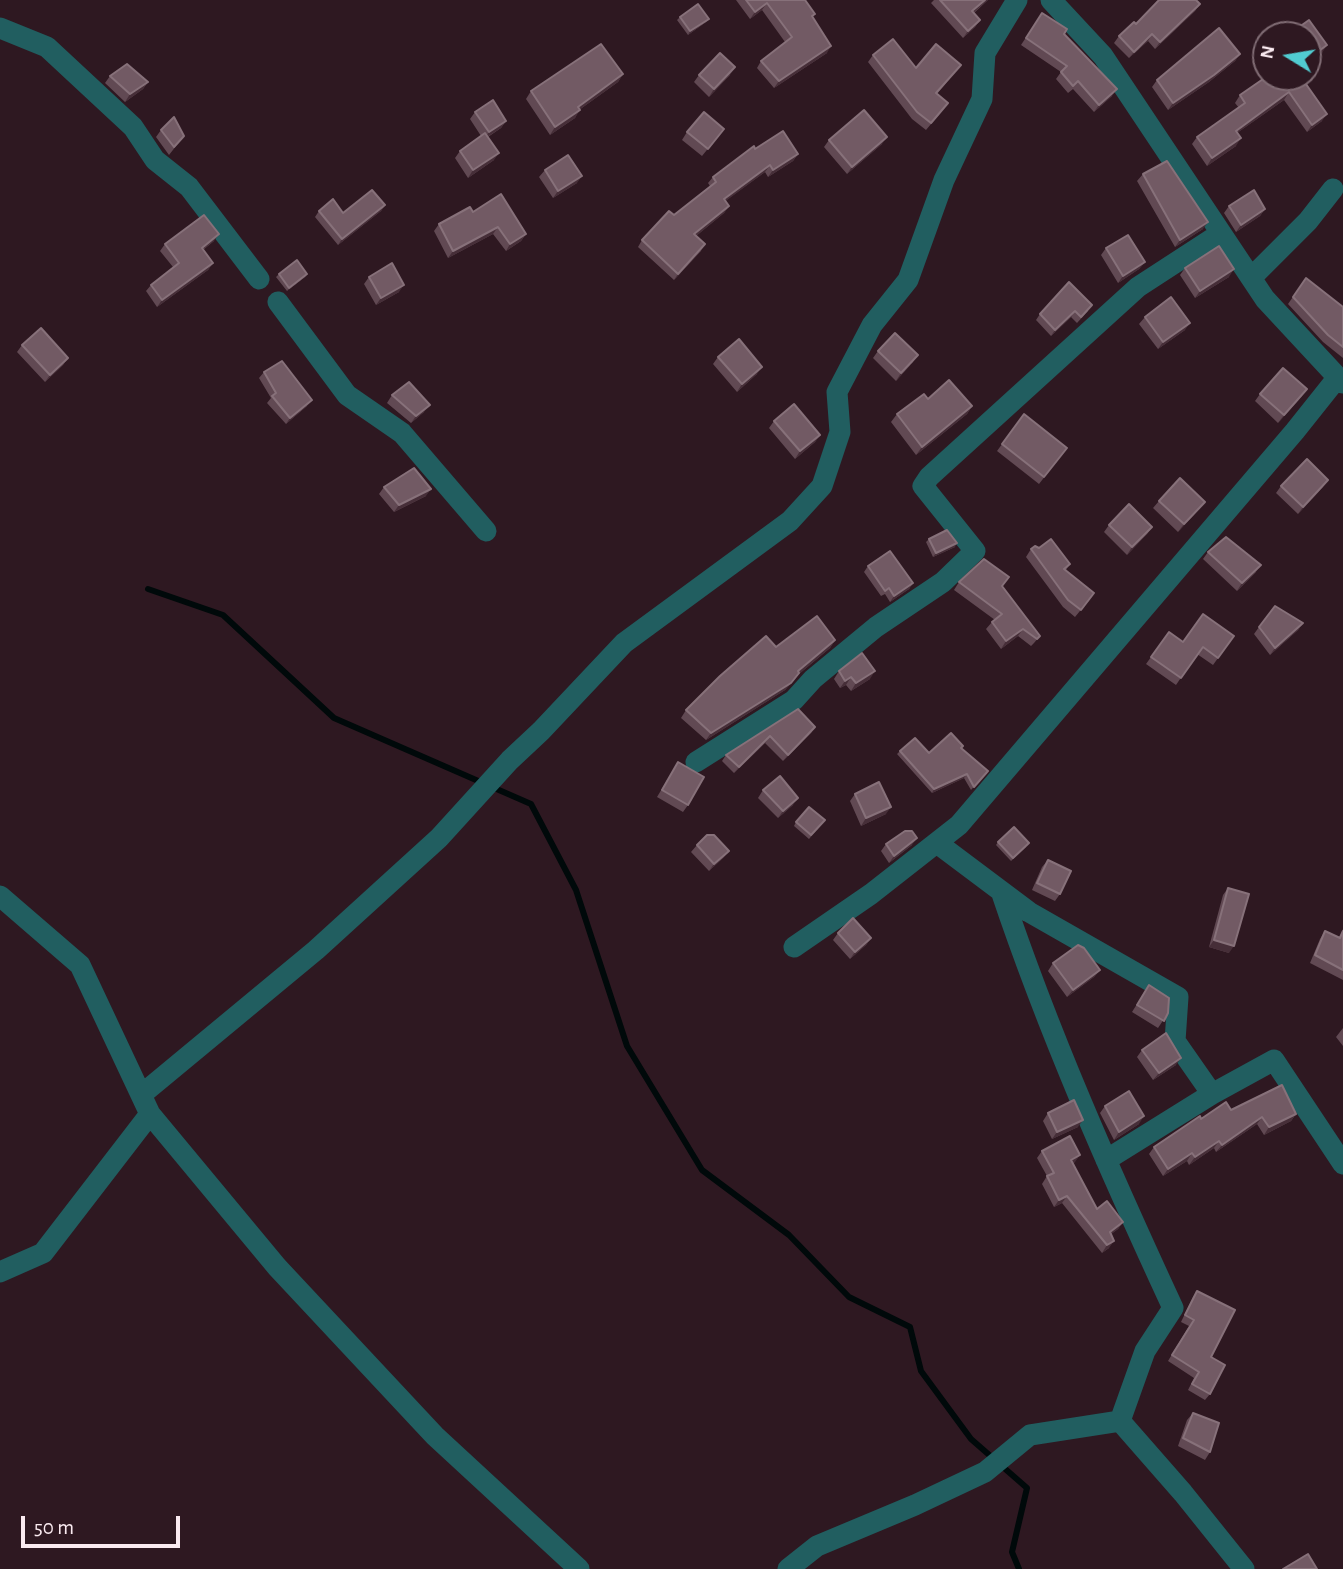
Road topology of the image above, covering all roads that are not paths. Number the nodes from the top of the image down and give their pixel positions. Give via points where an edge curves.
1 (1017, 0) edge
2 (1051, 0) edge
3 (0, 28) edge
4 (1333, 189) dead end
5 (1221, 233) junction
6 (1251, 278) junction
7 (259, 279) dead end
8 (278, 302) dead end
9 (1340, 380) edge
10 (486, 531) dead end
11 (696, 762) dead end
12 (937, 843) junction
13 (1001, 891) junction
14 (0, 896) edge
15 (794, 947) dead end
16 (1212, 1094) junction
17 (145, 1104) junction
18 (1106, 1160) junction
19 (1343, 1164) edge
20 (0, 1272) edge
21 (1120, 1421) junction
22 (579, 1569) edge
23 (788, 1569) edge
24 (1244, 1569) edge

1 - 17 street via 985,53 982,99 944,180 908,280 872,325 837,392 840,432 821,486 790,521 624,643 439,838
2 - 5 street via 1103,56
3 - 7 street via 47,47 133,127 155,160 189,187
4 - 6 street
5 - 6 street
5 - 11 street via 1138,287 929,477 923,486 975,551 943,582 876,627 794,700
6 - 9 street
8 - 10 street via 346,395 402,433
9 - 12 street via 959,825
12 - 13 street
12 - 15 street
13 - 16 street via 1029,912 1178,997 1175,1041
13 - 18 street
14 - 17 street via 80,965
16 - 18 street
16 - 19 street via 1274,1060
17 - 20 street via 43,1253
17 - 22 street via 277,1267 426,1426
18 - 21 street via 1173,1308 1145,1351
21 - 23 street via 1030,1435 985,1472 817,1546
21 - 24 street

